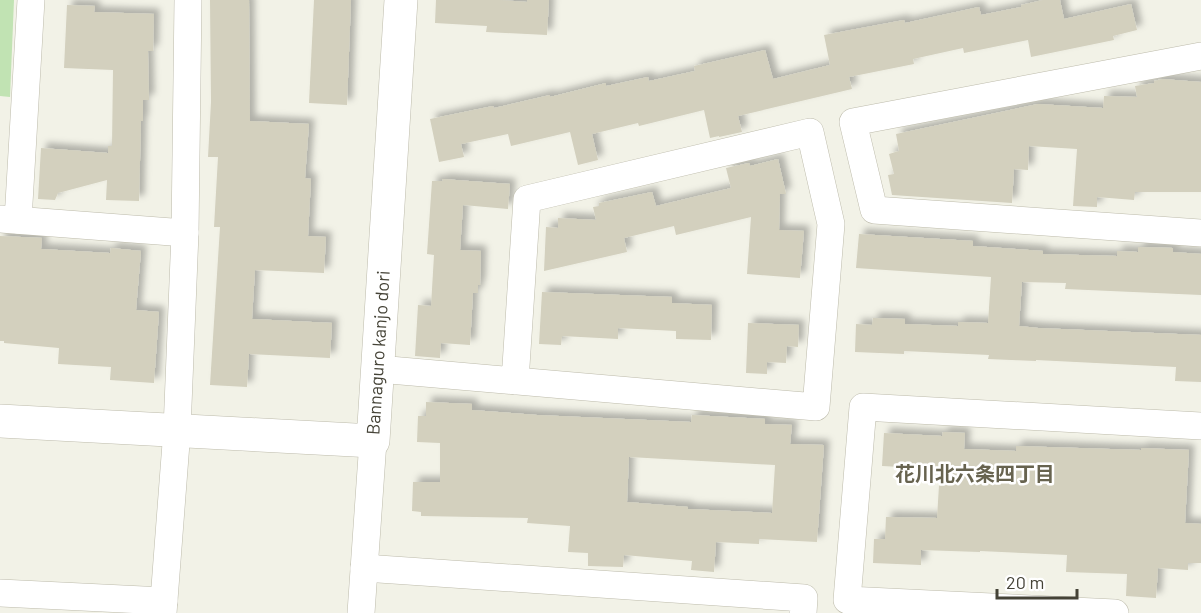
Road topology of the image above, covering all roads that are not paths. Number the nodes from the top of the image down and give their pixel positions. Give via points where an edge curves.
1 (31, 0) edge
2 (188, 0) edge
3 (400, 0) edge
4 (1201, 56) edge
5 (9, 219) edge
6 (185, 233) junction
7 (1201, 233) edge
8 (378, 369) junction
9 (516, 381) junction
10 (0, 421) edge
11 (1201, 426) edge
12 (177, 430) junction
13 (374, 441) junction
14 (364, 568) junction
15 (0, 593) edge
16 (164, 607) edge
17 (969, 609) edge
18 (361, 613) edge
19 (803, 613) edge
20 (1114, 613) edge

1 - 5 street
2 - 6 street
3 - 8 street, Bannaguro kanjo dori
4 - 7 street via 853,122 874,210
5 - 6 street
6 - 12 street
8 - 9 street
8 - 13 street, Bannaguro kanjo dori
9 - 9 street via 816,407 831,224 810,132 527,199
10 - 12 street, Bannaguro kanjo dori
11 - 17 street via 863,407 847,600
12 - 13 street, Bannaguro kanjo dori
12 - 16 street
13 - 14 street
14 - 18 street
14 - 19 street via 804,598
15 - 16 street
17 - 20 street

